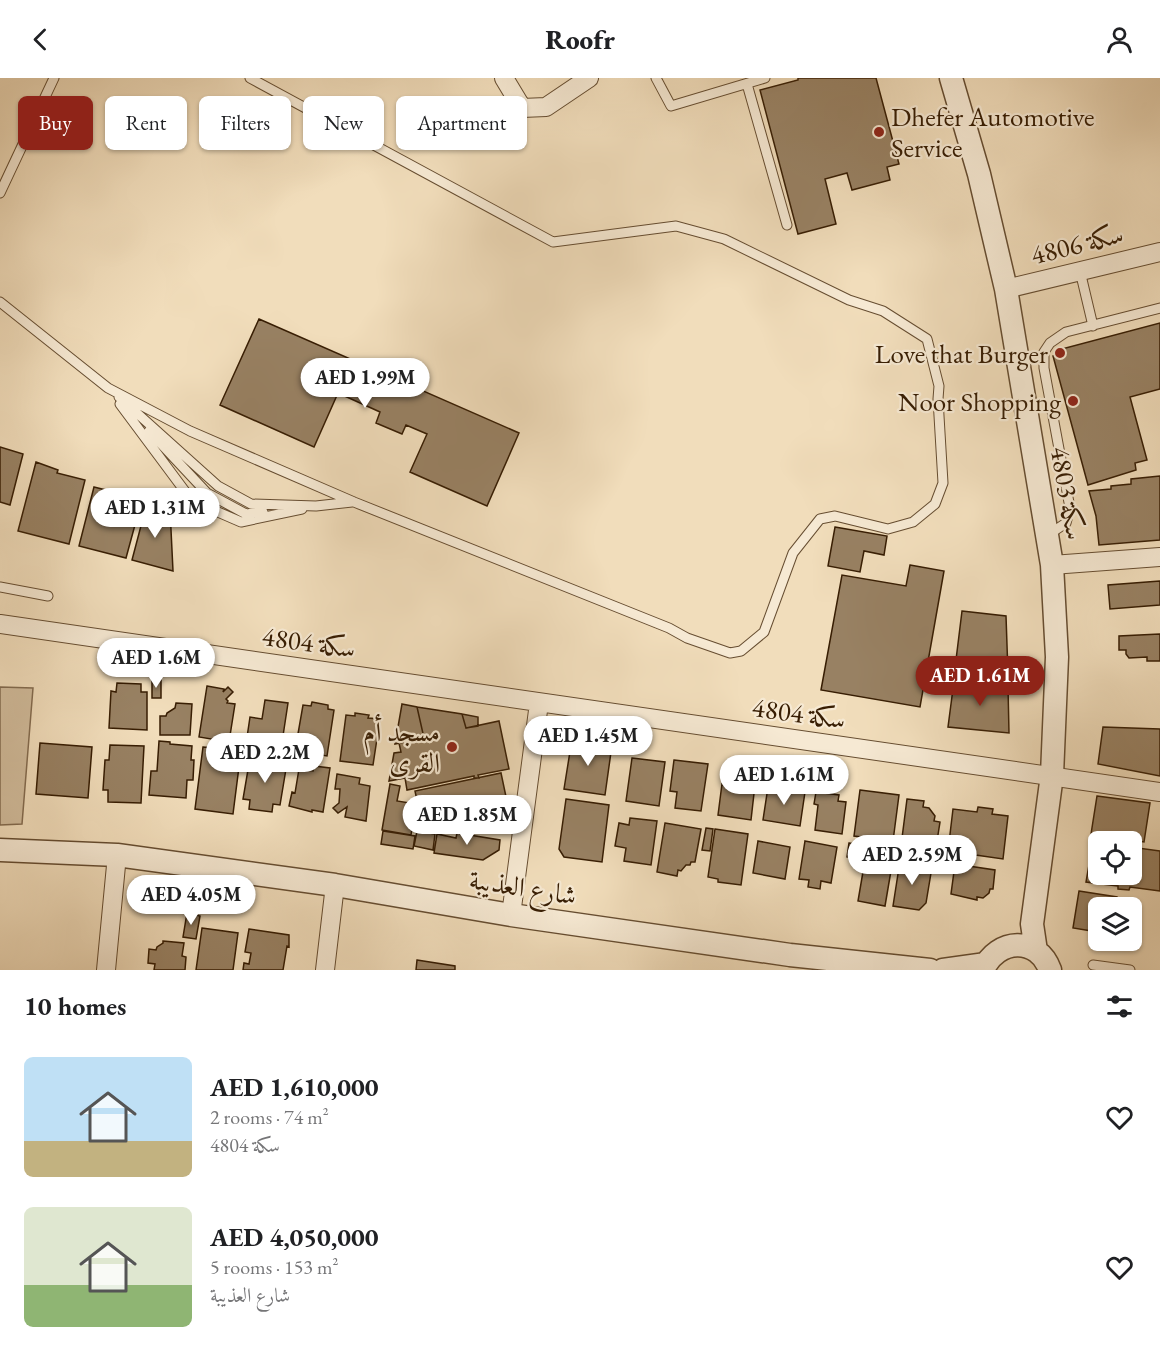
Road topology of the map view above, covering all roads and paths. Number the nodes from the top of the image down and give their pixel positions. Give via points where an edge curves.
1 (54, 78) edge
2 (250, 78) edge
3 (504, 78) edge
4 (589, 78) edge
5 (656, 78) edge
6 (765, 78) edge
7 (951, 78) edge
8 (747, 84) junction
9 (0, 193) edge
10 (787, 225) dead end
11 (1160, 252) edge
12 (1080, 271) junction
13 (1006, 289) junction
14 (0, 302) edge
15 (1160, 308) edge
16 (1094, 326) junction
17 (108, 388) junction
18 (354, 502) junction
19 (316, 506) junction
20 (1046, 536) junction
21 (1160, 557) edge
22 (1052, 565) junction
23 (0, 587) edge
24 (48, 596) dead end
25 (0, 624) edge
26 (539, 703) junction
27 (1052, 775) junction
28 (1160, 792) edge
29 (0, 849) edge
30 (117, 855) junction
31 (335, 885) junction
32 (511, 915) junction
33 (1027, 948) junction
34 (788, 963) edge
35 (1093, 965) dead end
36 (985, 967) edge
37 (106, 970) edge
38 (326, 970) edge
39 (930, 970) edge
40 (943, 970) edge
41 (1050, 970) edge
42 (1130, 970) edge

1 - 9 lane
2 - 18 lane via 553,242 676,226 724,239 849,300 884,311 927,339 939,386 943,483 935,504 913,522 888,529 835,516 820,519 793,553 764,632 741,651 730,653 687,638
3 - 4 street via 522,108 546,107
5 - 8 lane via 671,106
6 - 8 lane
7 - 13 street, سكة 4803
8 - 10 lane
11 - 12 street, سكة 4806
12 - 13 street, سكة 4806
12 - 16 lane
13 - 20 street, سكة 4803
14 - 17 lane
15 - 16 lane
16 - 20 lane via 1066,332 1044,352 1070,508 1066,523
17 - 18 lane via 190,431
17 - 19 lane via 207,493 246,514
17 - 19 lane via 187,494 211,509 241,522
18 - 19 lane
20 - 22 street, سكة 4803
21 - 22 street
22 - 27 street, سكة 4803 via 1057,657
23 - 24 lane
25 - 26 street, سكة 4804
26 - 27 street, سكة 4804
26 - 32 street
27 - 28 street, سكة 4804
27 - 33 street, سكة 4803
29 - 30 street, شارع العذيبة
30 - 31 street, شارع العذيبة
30 - 37 street
31 - 32 street, شارع العذيبة
31 - 38 street
32 - 34 street, شارع العذيبة
33 - 36 street via 999,950
33 - 41 street via 1044,958
34 - 39 street, شارع العذيبة
35 - 42 lane
36 - 40 street

